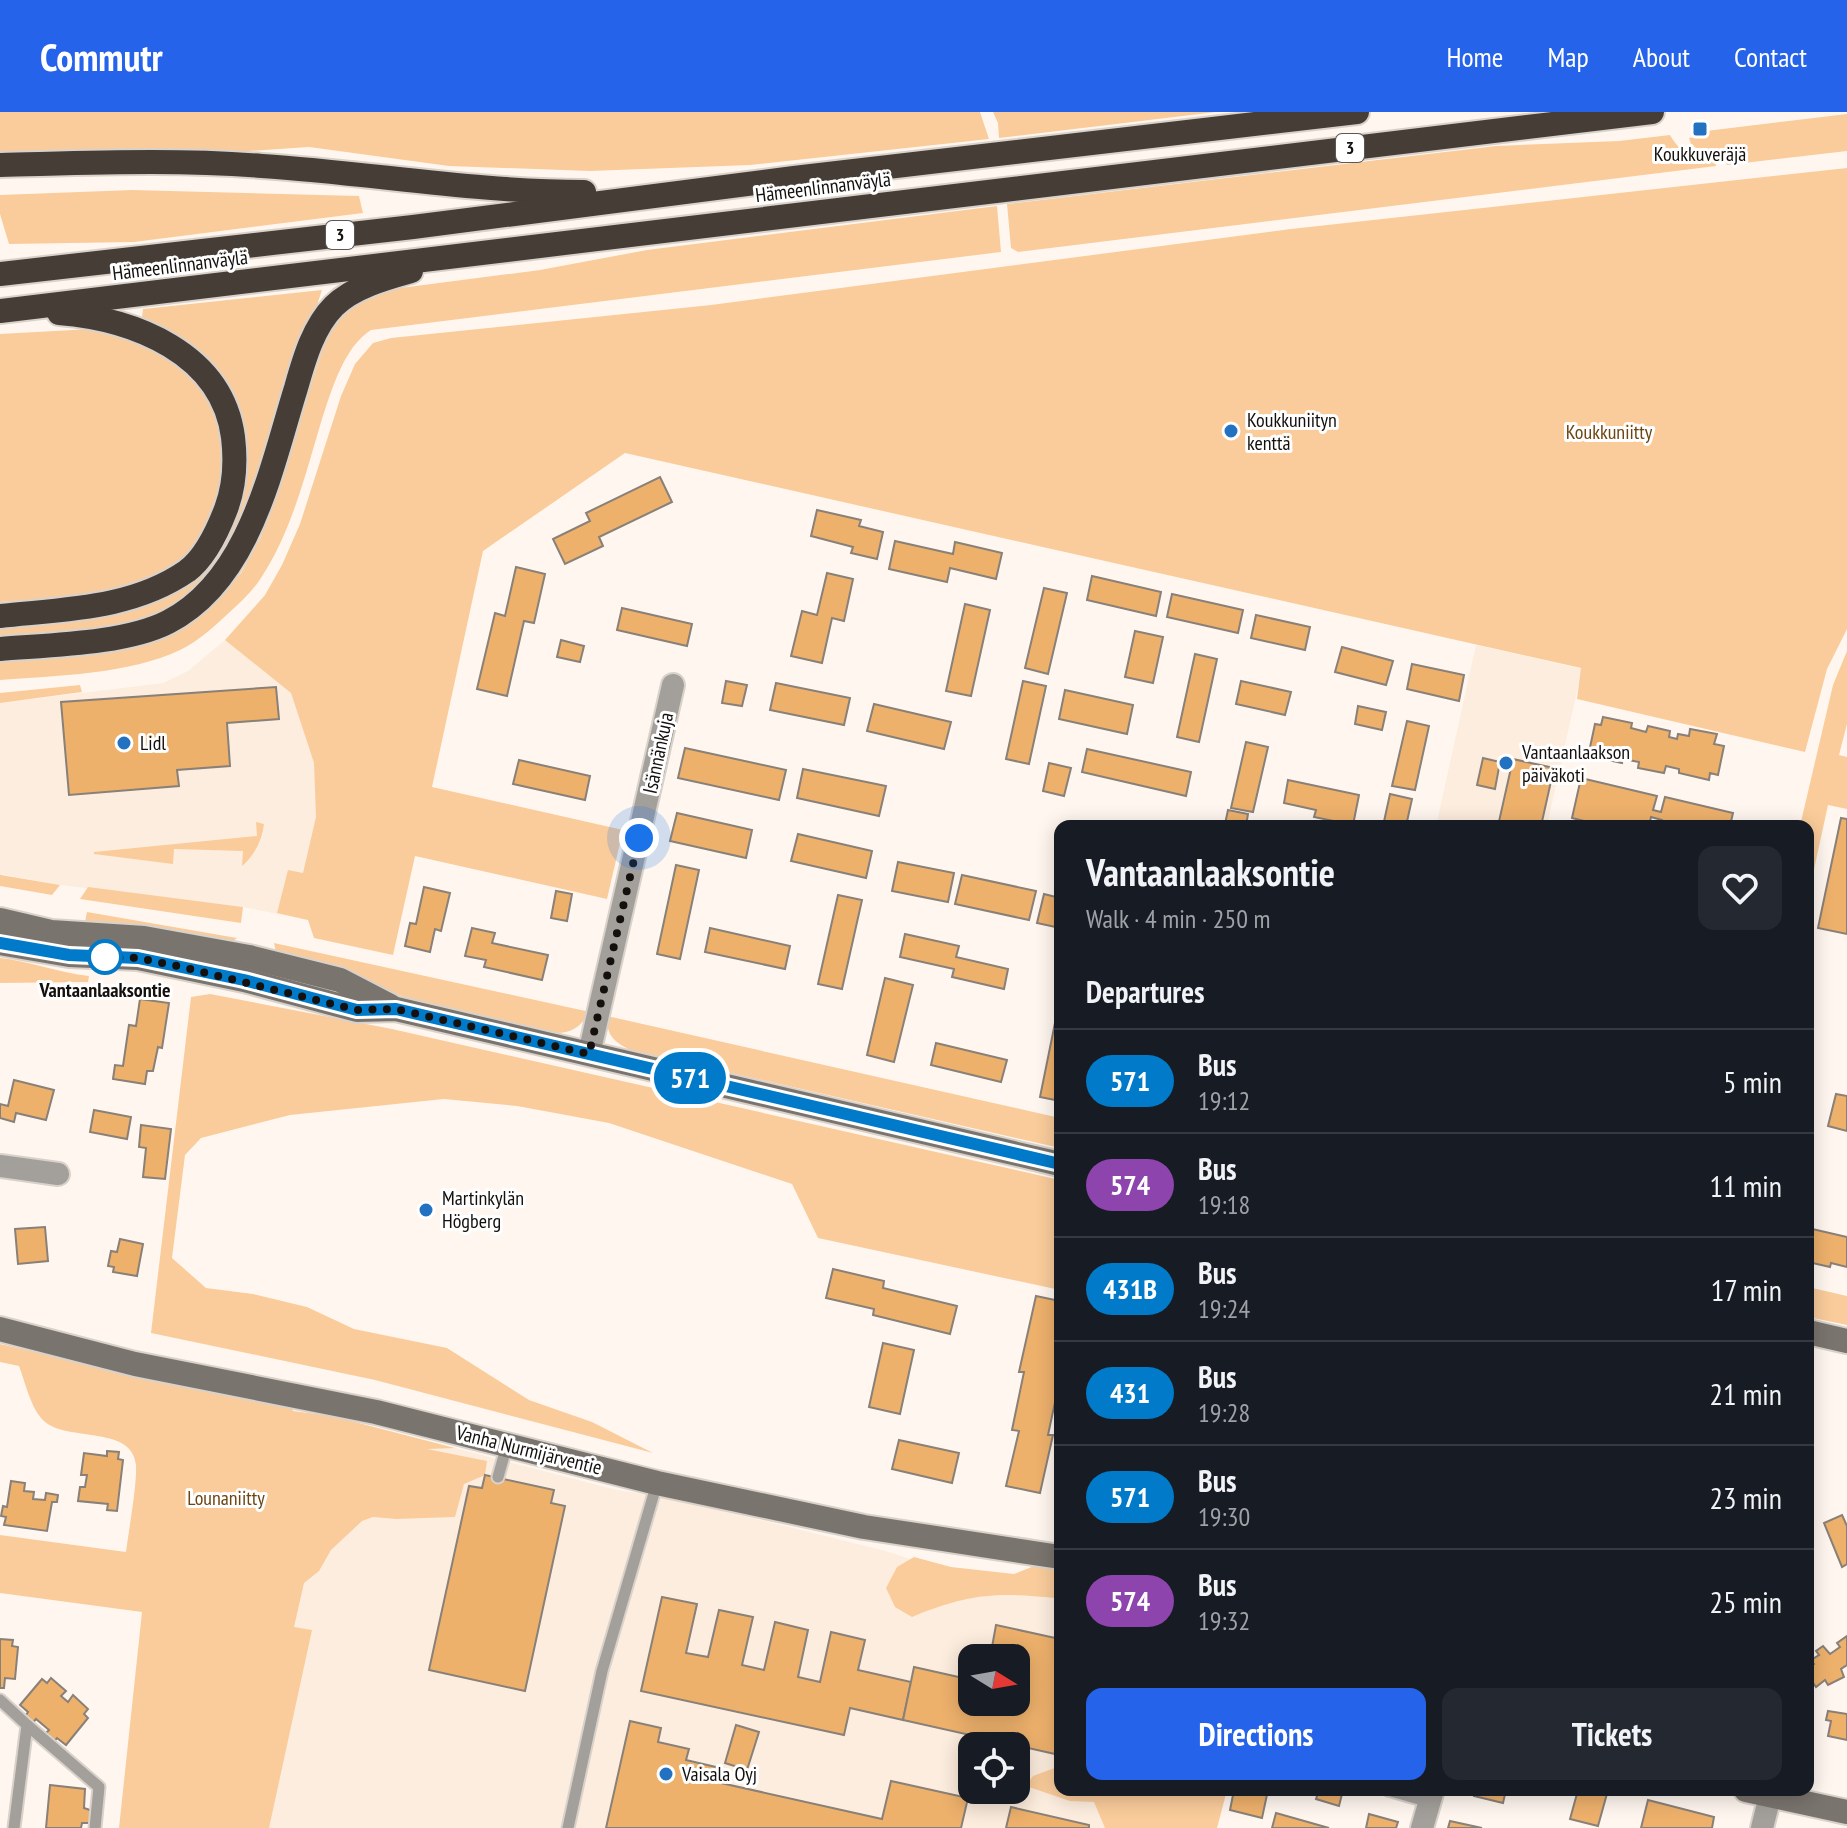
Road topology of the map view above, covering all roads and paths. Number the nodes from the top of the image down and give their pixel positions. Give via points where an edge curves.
1 (1357, 112) edge
2 (1652, 112) edge
3 (0, 165) edge
4 (679, 192) junction
5 (481, 252) junction
6 (0, 274) edge
7 (4, 310) edge
8 (0, 616) edge
9 (0, 649) edge
10 (673, 685) dead end
11 (0, 920) edge
12 (0, 943) edge
13 (396, 1009) junction
14 (589, 1054) junction
15 (1054, 1163) edge
16 (0, 1166) edge
17 (58, 1174) dead end
18 (0, 1329) edge
19 (1814, 1333) edge
20 (1847, 1341) edge
21 (507, 1445) junction
22 (498, 1477) dead end
23 (657, 1483) junction
24 (1054, 1556) edge
25 (0, 1700) edge
26 (27, 1725) junction
27 (1431, 1796) edge
28 (1758, 1796) edge
29 (1772, 1796) edge
30 (1847, 1812) edge
31 (14, 1828) edge
32 (95, 1828) edge
33 (568, 1828) edge
34 (1422, 1828) edge
35 (1762, 1828) edge

1 - 4 highway, Hämeenlinnanväylä / 3
2 - 5 highway, Hämeenlinnanväylä / 3
3 - 4 highway via 261,165 485,189
4 - 6 highway, Hämeenlinnanväylä / 3
5 - 7 highway, Hämeenlinnanväylä / 3
5 - 9 highway via 395,276 334,306 313,338 242,546 189,607 168,622 138,632
7 - 8 highway via 63,313 156,336 194,361 217,391 231,423 236,459 232,493 217,534 191,569 147,594
10 - 14 street, Isännänkuja
11 - 13 main road via 51,932 144,938 249,957 340,980
12 - 13 main road via 69,955 138,958 357,1010
13 - 14 main road
14 - 15 main road
16 - 17 street
18 - 21 main road, Vanha Nurmijärventie via 135,1364 376,1412
19 - 20 main road
21 - 22 lane
21 - 23 main road, Vanha Nurmijärventie
23 - 24 main road, Vanha Nurmijärventie via 864,1527
23 - 33 lane via 602,1671
25 - 26 lane
26 - 31 lane
26 - 32 lane via 99,1787
27 - 34 street
28 - 35 street
29 - 30 main road

